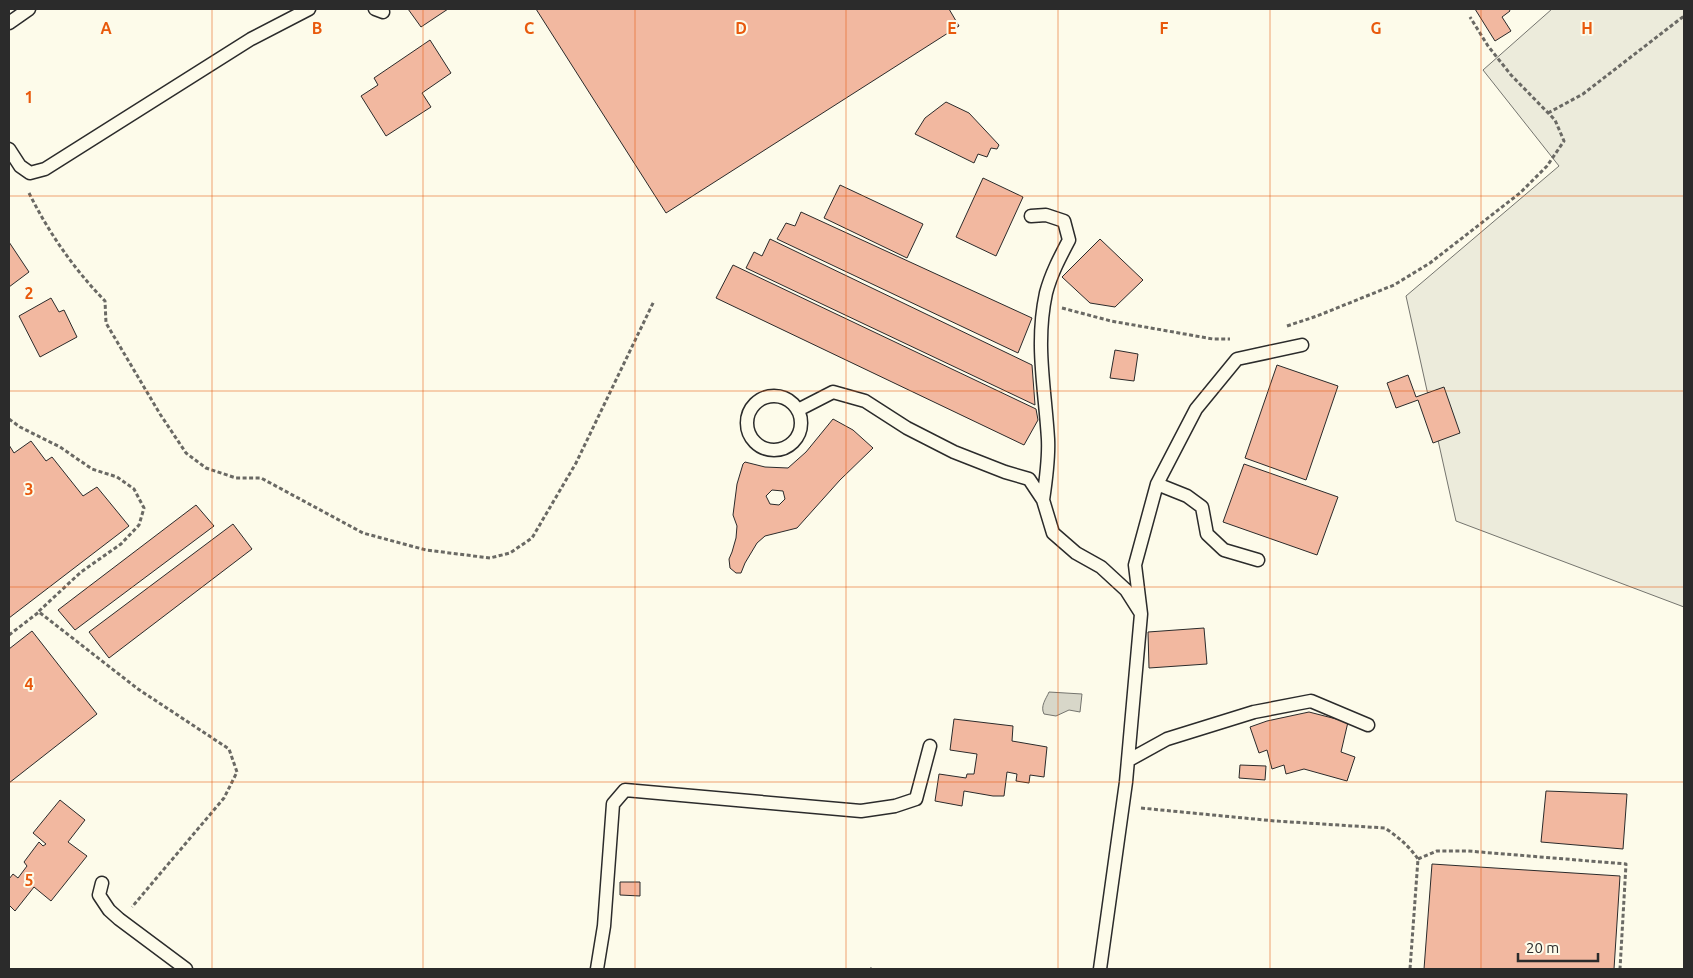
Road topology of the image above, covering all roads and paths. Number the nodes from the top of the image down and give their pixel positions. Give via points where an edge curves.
1 (29, 9) edge
2 (309, 9) edge
3 (1684, 16) edge
4 (1470, 17) dead end
5 (9, 22) edge
6 (1548, 113) junction
7 (9, 149) edge
8 (30, 173) junction
9 (1031, 216) dead end
10 (654, 301) dead end
11 (1044, 304) junction
12 (1281, 328) dead end
13 (1238, 338) dead end
14 (1302, 345) dead end
15 (798, 410) junction
16 (9, 420) edge
17 (1157, 484) junction
18 (1043, 500) junction
19 (1258, 560) dead end
20 (1141, 614) junction
21 (36, 615) junction
22 (9, 635) edge
23 (1368, 725) dead end
24 (930, 746) dead end
25 (1128, 760) junction
26 (1123, 807) junction
27 (1418, 859) junction
28 (102, 883) dead end
29 (121, 921) junction
30 (186, 969) edge
31 (597, 969) edge
32 (1100, 969) edge
33 (1410, 969) edge
34 (1620, 969) edge

1 - 5 lane
2 - 8 lane via 251,39 45,169
3 - 6 path via 1583,94
4 - 6 path via 1511,75
6 - 12 path via 1555,120 1564,141 1547,166 1520,193 1430,263 1394,285
7 - 8 lane via 20,166
8 - 10 path via 28,191 46,227 85,280 105,301 106,323 186,453 206,468 236,478 261,478 363,533 426,550 490,558 510,553 532,538 576,464
9 - 11 lane via 1046,215 1064,221 1069,240 1055,268
11 - 13 path via 1111,321 1213,339
11 - 18 lane via 1040,355 1048,440
14 - 17 lane via 1237,359 1196,410
15 - 15 lane via 793,403 777,396 760,400 749,413 747,422 751,438 766,449 775,450 792,444 801,428
15 - 18 lane via 833,392 865,401 907,428 954,452 1029,479
16 - 21 path via 60,447 92,469 123,481 134,489 144,508 139,525 121,544 82,572
17 - 19 lane via 1186,496 1202,507 1208,534 1224,550
17 - 20 lane via 1136,565
18 - 20 lane via 1053,533 1126,590
20 - 25 lane
21 - 22 path
21 - 29 path via 39,612 138,689 229,749 237,772 224,798
23 - 25 lane via 1311,701 1254,712 1167,739
24 - 31 lane via 916,799 861,811 625,790 613,804 604,926
25 - 26 lane
26 - 27 path via 1385,828 1398,836
26 - 32 lane
27 - 33 path
27 - 34 path via 1437,851 1468,851 1626,864
28 - 29 lane via 99,895
29 - 30 lane

